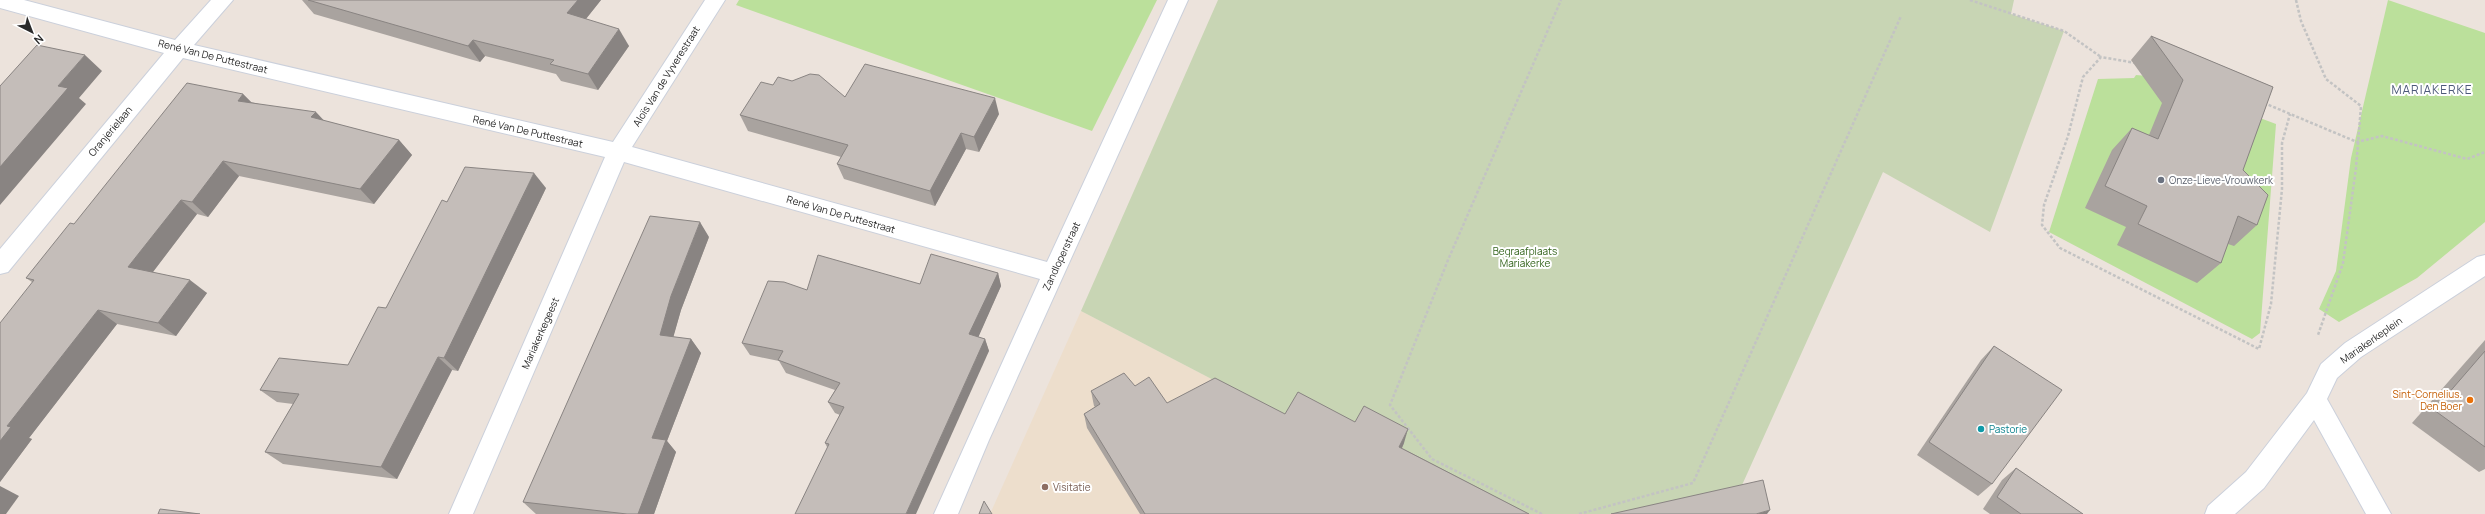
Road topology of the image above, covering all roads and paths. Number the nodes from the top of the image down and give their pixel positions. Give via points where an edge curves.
1 (223, 0) edge
2 (715, 0) edge
3 (1178, 0) edge
4 (1561, 0) edge
5 (1970, 0) edge
6 (2296, 0) edge
7 (0, 1) edge
8 (1901, 16) dead end
9 (179, 49) junction
10 (2101, 57) junction
11 (2144, 64) dead end
12 (2262, 102) edge
13 (2290, 114) junction
14 (2357, 142) junction
15 (618, 152) junction
16 (2485, 152) edge
17 (2485, 264) edge
18 (0, 265) edge
19 (1053, 273) junction
20 (2329, 371) junction
21 (2315, 400) junction
22 (461, 514) edge
23 (946, 514) edge
24 (1542, 514) edge
25 (1579, 514) edge
26 (2217, 514) edge
27 (2379, 514) edge

1 - 9 street, Oranjerielaan
2 - 15 street, Aloïs Van de Vyverestraat
3 - 19 street, Zandloperstraat
4 - 24 path via 1448,260 1390,405 1432,459
5 - 10 path via 2064,30
6 - 14 path via 2301,21 2326,79 2361,106
7 - 9 street, René Van De Puttestraat
8 - 25 path via 1693,483
9 - 15 street, René Van De Puttestraat
9 - 18 street, Oranjerielaan
10 - 11 path
10 - 13 path via 2083,77 2068,136 2044,205 2042,225 2060,248 2259,349 2271,304 2282,189 2282,143
12 - 13 path
13 - 14 path
14 - 16 path via 2382,136 2468,159
14 - 20 path via 2343,263 2317,336
15 - 19 street, René Van De Puttestraat
15 - 22 street, Mariakerkegeest
17 - 20 street, Mariakerkeplein via 2353,350
19 - 23 street, Zandloperstraat
20 - 21 street, Mariakerkeplein
21 - 26 street, Mariakerkeplein via 2255,480
21 - 27 street

